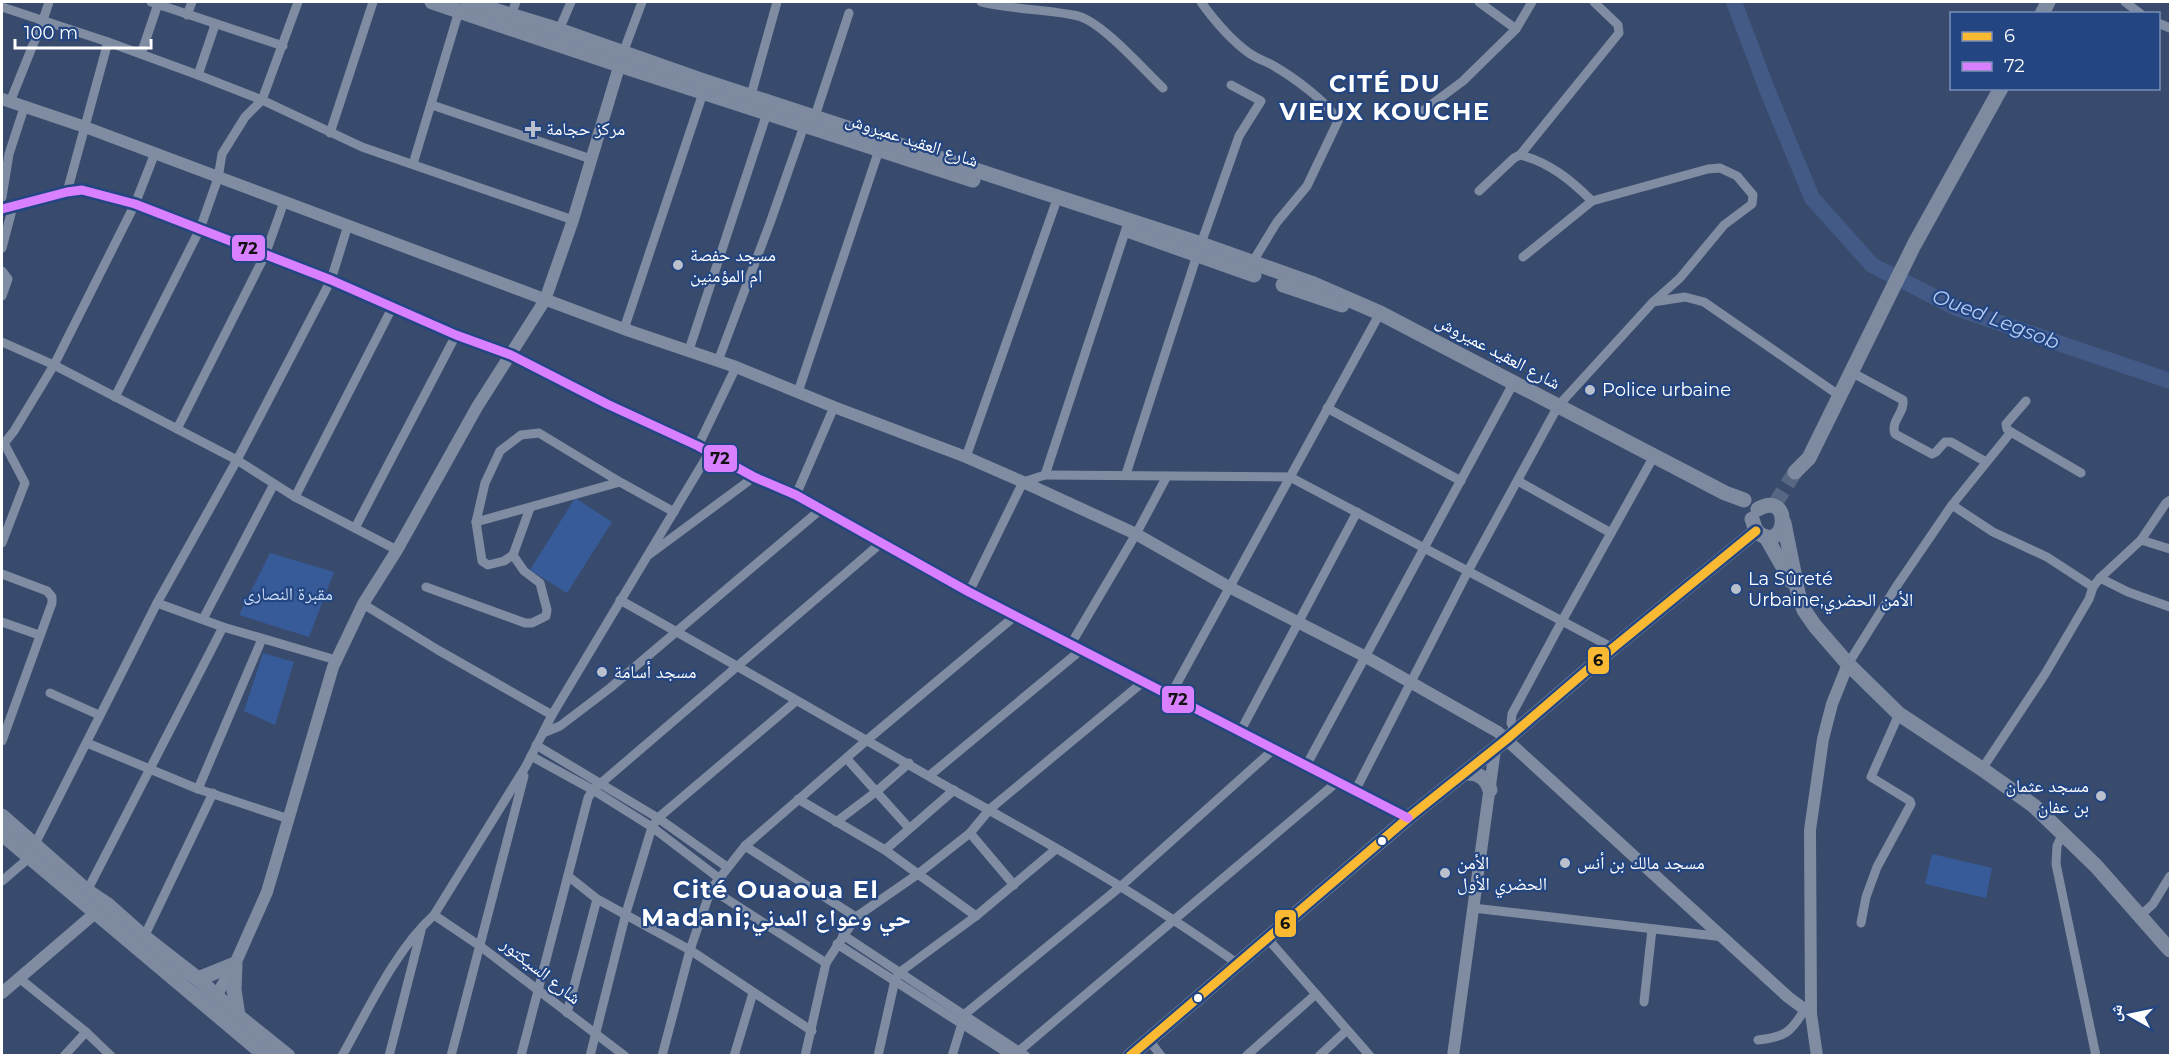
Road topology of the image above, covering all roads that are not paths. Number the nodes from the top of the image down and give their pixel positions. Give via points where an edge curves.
1 (49, 2) edge
2 (192, 2) edge
3 (298, 2) edge
4 (374, 2) edge
5 (432, 2) edge
6 (571, 2) edge
7 (642, 2) edge
8 (777, 2) edge
9 (981, 2) edge
10 (1201, 2) edge
11 (1479, 2) edge
12 (1532, 2) edge
13 (1594, 2) edge
14 (2125, 2) edge
15 (155, 3) edge
16 (464, 6) edge
17 (2, 7) edge
18 (2138, 12) edge
19 (849, 13) dead end
20 (511, 14) edge
21 (188, 15) junction
22 (43, 20) junction
23 (215, 25) junction
24 (1516, 29) junction
25 (559, 30) junction
26 (108, 42) junction
27 (283, 46) junction
28 (141, 54) junction
29 (621, 59) junction
30 (198, 75) junction
31 (1231, 85) dead end
32 (1163, 88) dead end
33 (2000, 90) edge
34 (703, 93) junction
35 (751, 95) junction
36 (6, 100) edge
37 (262, 100) junction
38 (432, 105) junction
39 (24, 108) junction
40 (1424, 110) dead end
41 (767, 114) junction
42 (809, 121) junction
43 (85, 127) junction
44 (330, 134) junction
45 (879, 150) junction
46 (5, 153) edge
47 (155, 153) junction
48 (1520, 155) junction
49 (591, 159) junction
50 (413, 164) junction
51 (219, 178) junction
52 (1479, 190) dead end
53 (66, 192) junction
54 (2, 197) edge
55 (1592, 201) junction
56 (284, 202) junction
57 (135, 204) junction
58 (1055, 205) junction
59 (13, 206) junction
60 (2, 209) edge
61 (573, 220) junction
62 (348, 225) junction
63 (200, 229) junction
64 (1126, 229) junction
65 (2, 248) edge
66 (1199, 249) junction
67 (265, 255) junction
68 (1523, 257) dead end
69 (1252, 263) junction
70 (2, 271) edge
71 (331, 280) junction
72 (2, 296) edge
73 (545, 300) junction
74 (1653, 302) junction
75 (392, 308) junction
76 (1380, 312) junction
77 (624, 329) junction
78 (456, 335) junction
79 (2, 342) edge
80 (689, 350) junction
81 (511, 355) junction
82 (718, 361) junction
83 (54, 365) junction
84 (736, 367) junction
85 (1851, 372) junction
86 (1514, 382) junction
87 (798, 392) junction
88 (1840, 396) junction
89 (115, 397) junction
90 (2026, 401) dead end
91 (1558, 406) junction
92 (834, 407) junction
93 (1327, 408) junction
94 (177, 429) junction
95 (2011, 432) junction
96 (3, 444) edge
97 (698, 446) junction
98 (709, 453) junction
99 (1654, 456) junction
100 (966, 457) junction
101 (237, 460) junction
102 (1986, 462) junction
103 (1802, 471) tunnel mouth
104 (2081, 473) dead end
105 (1126, 474) junction
106 (1045, 475) junction
107 (1167, 476) junction
108 (754, 477) junction
109 (1290, 477) junction
110 (1461, 481) junction
111 (1518, 481) junction
112 (620, 482) junction
113 (1023, 482) junction
114 (274, 484) junction
115 (1725, 493) junction
116 (796, 495) junction
117 (295, 497) junction
118 (2170, 500) edge
119 (1952, 505) junction
120 (530, 508) junction
121 (820, 510) junction
122 (674, 512) junction
123 (1357, 512) junction
124 (1765, 514) junction
125 (476, 522) junction
126 (355, 528) junction
127 (1611, 533) junction
128 (1136, 534) junction
129 (2141, 540) junction
130 (2, 543) edge
131 (881, 543) junction
132 (1425, 548) junction
133 (2170, 549) edge
134 (397, 550) junction
135 (513, 555) junction
136 (646, 557) junction
137 (1468, 571) junction
138 (2, 574) edge
139 (2100, 578) junction
140 (426, 587) dead end
141 (1229, 587) junction
142 (2093, 587) junction
143 (969, 592) junction
144 (1798, 593) junction
145 (620, 600) junction
146 (157, 603) junction
147 (363, 604) junction
148 (2170, 607) edge
149 (1015, 616) junction
150 (203, 619) junction
151 (1562, 621) junction
152 (2, 622) edge
153 (1299, 622) junction
154 (223, 627) junction
155 (676, 631) junction
156 (39, 635) junction
157 (262, 639) junction
158 (1071, 644) junction
159 (1612, 648) junction
160 (1081, 650) junction
161 (1366, 657) junction
162 (336, 660) junction
163 (1848, 664) junction
164 (738, 668) junction
165 (1143, 682) junction
166 (1412, 683) junction
167 (50, 693) dead end
168 (1170, 696) junction
169 (796, 701) junction
170 (1899, 714) junction
171 (99, 715) junction
172 (552, 715) junction
173 (1240, 732) junction
174 (543, 733) junction
175 (867, 740) junction
176 (1506, 740) junction
177 (2, 741) edge
178 (87, 743) junction
179 (536, 745) junction
180 (1274, 749) junction
181 (531, 756) junction
182 (847, 759) junction
183 (909, 763) junction
184 (526, 766) junction
185 (1306, 766) junction
186 (1982, 769) junction
187 (150, 770) junction
188 (1466, 773) junction
189 (928, 776) junction
190 (1337, 782) junction
191 (602, 784) junction
192 (198, 789) junction
193 (593, 790) junction
194 (954, 790) junction
195 (1490, 790) junction
196 (877, 791) junction
197 (1355, 791) junction
198 (213, 793) junction
199 (798, 799) junction
200 (990, 809) junction
201 (2, 816) edge
202 (658, 818) junction
203 (1408, 818) junction
204 (289, 819) junction
205 (836, 822) junction
206 (652, 827) junction
207 (909, 828) junction
208 (970, 833) junction
209 (2, 834) edge
210 (2062, 835) junction
211 (745, 846) junction
212 (1056, 849) junction
213 (32, 850) junction
214 (885, 850) junction
215 (727, 867) junction
216 (918, 874) junction
217 (568, 876) junction
218 (2170, 876) edge
219 (720, 879) junction
220 (2, 881) edge
221 (1014, 885) junction
222 (1119, 887) junction
223 (711, 888) junction
224 (87, 891) junction
225 (597, 899) junction
226 (100, 908) junction
227 (1473, 908) junction
228 (626, 913) junction
229 (434, 915) junction
230 (2141, 915) junction
231 (976, 916) junction
232 (856, 917) junction
233 (1175, 920) junction
234 (1861, 923) dead end
235 (423, 926) junction
236 (1652, 929) junction
237 (843, 935) junction
238 (144, 937) junction
239 (1725, 937) junction
240 (1267, 938) junction
241 (837, 944) junction
242 (480, 945) junction
243 (690, 950) junction
244 (2170, 950) edge
245 (826, 963) junction
246 (235, 964) junction
247 (1238, 964) junction
248 (897, 976) junction
249 (19, 978) junction
250 (198, 979) junction
251 (538, 990) junction
252 (2, 993) edge
253 (753, 993) junction
254 (1316, 994) junction
255 (213, 1002) junction
256 (1644, 1002) dead end
257 (1808, 1012) junction
258 (567, 1013) junction
259 (238, 1016) junction
260 (963, 1018) junction
261 (1347, 1030) junction
262 (812, 1031) junction
263 (86, 1032) junction
264 (596, 1033) junction
265 (1149, 1040) junction
266 (1758, 1040) dead end
267 (1018, 1054) edge
268 (64, 1056) edge
269 (111, 1056) edge
270 (267, 1056) edge
271 (288, 1056) edge
272 (342, 1056) edge
273 (389, 1056) edge
274 (451, 1056) edge
275 (521, 1056) edge
276 (590, 1056) edge
277 (625, 1056) edge
278 (662, 1056) edge
279 (734, 1056) edge
280 (805, 1056) edge
281 (878, 1056) edge
282 (952, 1056) edge
283 (1130, 1056) edge
284 (1161, 1056) edge
285 (1246, 1056) edge
286 (1319, 1056) edge
287 (1370, 1056) edge
288 (1453, 1056) edge
289 (1817, 1056) edge
290 (2096, 1056) edge

1 - 22 street
2 - 21 street
3 - 27 street
4 - 44 street
5 - 16 main road, شارع العقيد عميروش
6 - 25 street
7 - 29 street
8 - 35 street
9 - 32 street via 1080,16 1096,24
10 - 69 street via 1248,52 1297,81 1338,121 1307,186 1277,222
11 - 24 street
12 - 24 street
13 - 48 street via 1620,31
14 - 18 street
15 - 21 street
15 - 28 street
16 - 20 main road, شارع العقيد عميروش
16 - 38 street
17 - 22 street
19 - 42 street
20 - 25 main road, شارع العقيد عميروش
20 - 29 main road, شارع العقيد عميروش
21 - 23 street
22 - 26 street
22 - 36 street
23 - 27 street
23 - 30 street
24 - 40 street via 1464,81
25 - 29 main road, شارع العقيد عميروش
26 - 28 street
26 - 43 street
27 - 37 street
28 - 30 street
29 - 34 main road, شارع العقيد عميروش
29 - 35 main road, شارع العقيد عميروش
29 - 49 street
30 - 37 street
31 - 66 street via 1262,101 1239,136
33 - 85 main road via 1914,245
34 - 41 main road, شارع العقيد عميروش
34 - 77 street
35 - 42 main road, شارع العقيد عميروش
36 - 39 street
37 - 44 street
37 - 51 street via 245,117 222,154
38 - 49 street
38 - 50 street
39 - 43 street
39 - 46 street
41 - 42 main road, شارع العقيد عميروش
41 - 80 street
42 - 45 main road, شارع العقيد عميروش
42 - 66 main road, شارع العقيد عميروش
42 - 82 street
43 - 47 street
43 - 53 street
44 - 50 street
45 - 58 main road, شارع العقيد عميروش
45 - 87 street
46 - 54 street
47 - 51 street
47 - 57 street
48 - 52 street
48 - 55 street via 1537,159 1560,173
49 - 61 street
50 - 61 street
51 - 56 street
51 - 63 street
53 - 57 street via 82,190
53 - 59 street
55 - 68 street
55 - 74 street via 1717,167 1737,176 1753,195 1750,206 1724,225 1680,278
56 - 62 street
56 - 67 street
57 - 63 street
57 - 83 street
58 - 64 main road, شارع العقيد عميروش
58 - 100 street
59 - 60 street
59 - 65 street
61 - 73 street
62 - 71 street
62 - 73 street
63 - 67 street
63 - 89 street
64 - 66 main road, شارع العقيد عميروش
64 - 106 street
66 - 69 main road, شارع العقيد عميروش
66 - 76 main road, شارع العقيد عميروش via 1337,304
66 - 105 street
67 - 71 street
67 - 94 street
69 - 76 main road, شارع العقيد عميروش
70 - 72 street via 8,279
71 - 75 street
71 - 101 street
73 - 77 street
73 - 81 street
74 - 88 street via 1685,297 1704,302
74 - 91 street
75 - 78 street
75 - 117 street
76 - 86 main road, شارع العقيد عميروش
76 - 93 street
77 - 80 street
78 - 81 street
78 - 126 street
79 - 83 street
80 - 82 street
81 - 97 street
81 - 134 street via 477,407
82 - 84 street
83 - 89 street
83 - 96 street
84 - 87 street
84 - 97 street
85 - 88 main road
85 - 102 street via 1903,400 1894,425 1895,434 1932,454 1951,441
86 - 91 main road, شارع العقيد عميروش
86 - 110 street
87 - 92 street
88 - 103 main road
89 - 94 street
90 - 95 street via 2006,424
91 - 99 main road, شارع العقيد عميروش
91 - 111 street
92 - 100 street
92 - 116 street
93 - 109 street
93 - 110 street
94 - 101 street
95 - 102 street
95 - 104 street
96 - 130 street via 25,483
97 - 98 street
98 - 108 street
98 - 122 street
99 - 115 main road, شارع العقيد عميروش
99 - 127 street
100 - 113 street
101 - 114 street
101 - 146 street
102 - 119 street
105 - 106 street
105 - 107 street
106 - 113 street
107 - 109 street
107 - 128 street
108 - 116 street
108 - 136 street
109 - 123 street
109 - 141 street
110 - 132 street
111 - 127 street
111 - 137 street
112 - 120 street
112 - 122 street
112 - 125 street via 539,433 521,435 500,451 485,483
113 - 128 street
113 - 143 street
114 - 117 street
114 - 150 street
115 - 124 main road
115 - 124 main road, شارع العقيد عميروش
116 - 121 street
117 - 126 street
118 - 129 street
119 - 142 street
119 - 163 street
120 - 125 street
120 - 135 street
121 - 131 street
121 - 155 street
122 - 136 street
123 - 132 street
123 - 153 street
124 - 144 main road
124 - 144 main road
124 - 159 main road
125 - 135 street via 482,561 488,565
126 - 134 street
127 - 151 street
128 - 141 street
128 - 158 street
129 - 133 street
129 - 139 street
131 - 143 street
131 - 164 street
132 - 137 street
132 - 161 street
134 - 147 street
135 - 140 street via 524,571 540,583 546,616 532,622 514,620
136 - 145 street
137 - 151 street
137 - 166 street
138 - 156 street via 50,594 52,603
139 - 142 street
139 - 148 street
141 - 153 street
141 - 168 street
142 - 186 street via 2045,675
143 - 149 street
144 - 163 main road via 1815,626
145 - 155 street
145 - 172 street
146 - 150 street
146 - 171 street
147 - 162 street
147 - 172 street
149 - 158 street
149 - 175 street
150 - 154 street
151 - 159 street
151 - 176 street via 1511,716
152 - 156 street
153 - 161 street
153 - 173 street
154 - 157 street
154 - 187 street
155 - 164 street
155 - 174 street via 610,688 560,726
156 - 177 street
157 - 162 street
157 - 192 street
158 - 160 street
159 - 176 main road
160 - 165 street
160 - 189 street
161 - 166 street
161 - 185 street
162 - 204 street
163 - 170 main road
163 - 257 street via 1823,740 1810,830
164 - 169 street
164 - 191 street
165 - 168 street
165 - 200 street
166 - 176 street
166 - 197 street
167 - 171 street
168 - 173 street
169 - 175 street
169 - 202 street
170 - 186 main road
170 - 234 street via 1871,777 1911,803 1877,867
171 - 178 street
172 - 174 street
173 - 180 street
174 - 179 street
175 - 182 street
175 - 183 street
176 - 188 main road
176 - 195 street
176 - 239 street
178 - 187 street
178 - 213 street
179 - 181 street
179 - 191 street
180 - 185 street
180 - 222 street
181 - 184 street
181 - 193 street
182 - 196 street
182 - 199 street
183 - 189 street
183 - 196 street
184 - 229 street
184 - 242 street
185 - 190 street
186 - 210 main road via 2034,806
187 - 192 street
187 - 224 street
188 - 195 main road via 1483,777
188 - 203 main road
189 - 194 street
190 - 197 street
190 - 233 street
191 - 193 street
191 - 202 street
192 - 198 street
193 - 206 street
193 - 217 street
194 - 200 street
194 - 207 street
195 - 227 street
196 - 205 street
196 - 207 street
197 - 203 street
198 - 204 street
198 - 238 street
199 - 205 street
199 - 211 street
200 - 208 street
200 - 212 street
201 - 213 main road
202 - 206 street
202 - 215 street
203 - 240 main road
204 - 246 street via 267,892
205 - 214 street
206 - 219 street
206 - 228 street
207 - 214 street
208 - 216 street
208 - 221 street
209 - 213 main road
210 - 230 main road
210 - 290 street via 2056,864
211 - 215 street
211 - 232 street
212 - 221 street
212 - 222 street
213 - 220 street
213 - 224 main road
213 - 226 main road
214 - 216 street
215 - 219 street
216 - 231 street
216 - 232 street
217 - 225 street
217 - 251 street
218 - 230 street via 2153,904
219 - 223 street
221 - 231 street
222 - 233 street
222 - 260 street
223 - 243 street
223 - 245 street
224 - 226 main road
225 - 228 street
225 - 258 street
226 - 238 main road
226 - 249 street
226 - 255 main road
227 - 236 street
227 - 288 street
228 - 243 street
228 - 264 street
229 - 235 street
229 - 242 street, شارع السيكتور
230 - 244 main road
231 - 248 street
232 - 237 street
233 - 247 street
233 - 267 street
235 - 272 street via 398,959
235 - 273 street
236 - 239 street
236 - 256 street
237 - 241 street
237 - 248 street
238 - 250 main road
239 - 257 street
240 - 247 main road
240 - 254 street
241 - 245 street
241 - 248 street
242 - 251 street, شارع السيكتور
242 - 274 street
243 - 253 street
243 - 278 street
245 - 262 street
246 - 250 main road
246 - 255 street
246 - 259 main road
247 - 265 main road
248 - 260 street
248 - 281 street
249 - 252 street
249 - 263 street
250 - 255 main road
251 - 258 street, شارع السيكتور
251 - 275 street
253 - 262 street
253 - 279 street
254 - 261 street
254 - 285 street
255 - 259 main road
255 - 270 main road
257 - 266 street via 1789,1032
257 - 289 street
258 - 264 street, شارع السيكتور
259 - 271 main road
260 - 267 street
260 - 282 street
261 - 286 street
261 - 287 street
262 - 280 street
263 - 268 street
263 - 269 street
264 - 276 street
264 - 277 street, شارع السيكتور
265 - 283 main road
265 - 284 street

